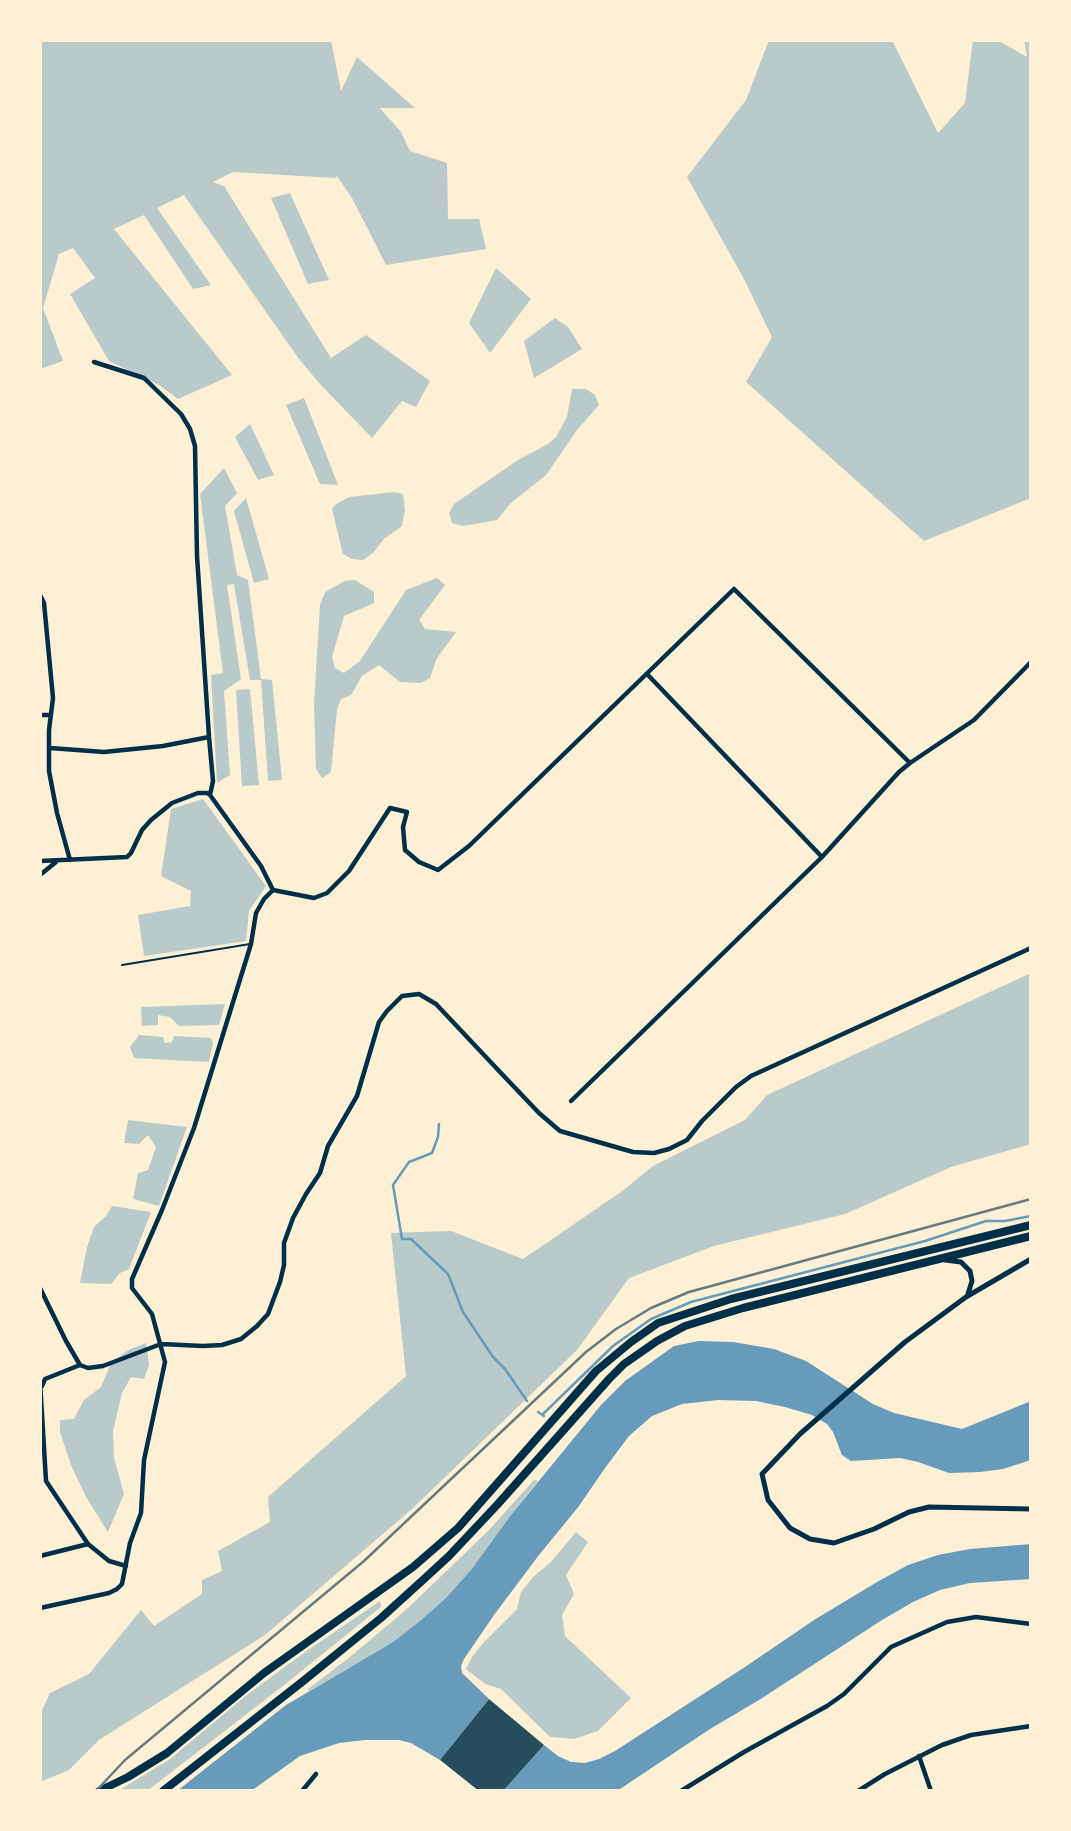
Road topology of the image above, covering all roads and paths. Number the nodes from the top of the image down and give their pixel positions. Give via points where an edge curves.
1 (94, 362) dead end
2 (40, 595) edge
3 (1031, 662) edge
4 (647, 674) junction
5 (40, 715) edge
6 (50, 715) junction
7 (209, 737) junction
8 (50, 748) junction
9 (910, 763) junction
10 (210, 795) junction
11 (822, 857) junction
12 (70, 860) junction
13 (40, 861) edge
14 (57, 861) junction
15 (40, 875) edge
16 (273, 890) junction
17 (251, 944) junction
18 (1031, 948) edge
19 (122, 965) dead end
20 (571, 1101) dead end
21 (1031, 1225) edge
22 (1031, 1236) edge
23 (937, 1259) junction
24 (1031, 1259) edge
25 (40, 1288) edge
26 (966, 1297) junction
27 (161, 1344) junction
28 (80, 1365) junction
29 (40, 1381) edge
30 (41, 1388) edge
31 (1031, 1509) edge
32 (88, 1544) junction
33 (40, 1556) edge
34 (126, 1566) junction
35 (40, 1608) edge
36 (1031, 1624) edge
37 (1031, 1726) edge
38 (919, 1756) junction
39 (316, 1774) dead end
40 (99, 1791) edge
41 (163, 1791) edge
42 (302, 1791) edge
43 (681, 1791) edge
44 (858, 1791) edge
45 (931, 1791) edge

1 - 7 street via 144,378 190,429 196,450 197,556
2 - 6 street via 53,698
3 - 9 street via 974,720
4 - 9 street via 734,589
4 - 11 street
4 - 16 street via 466,850 438,870 405,850 407,812 390,808 349,871 327,893 314,898
5 - 6 street
6 - 8 street
7 - 8 street via 104,752
7 - 10 street
8 - 12 street via 57,813
9 - 11 street
10 - 12 street via 198,793 172,803 142,830 127,857
10 - 16 street
11 - 20 street
12 - 14 street
13 - 14 street
14 - 15 street
16 - 17 street via 256,914
17 - 19 lane
17 - 27 street via 194,1128 132,1279 132,1287 152,1314
18 - 27 street via 751,1076 687,1140 654,1153 633,1152 560,1131 436,1003 419,994 402,996 379,1022 357,1096 293,1218 284,1243 281,1282 268,1314 241,1339 222,1345
21 - 40 highway via 731,1299 658,1323 596,1371 458,1528 413,1567 264,1673 167,1753
22 - 23 highway
23 - 26 street via 965,1266 972,1281
23 - 41 highway via 710,1318 647,1347 609,1379 449,1556 381,1618
24 - 26 street
25 - 28 street
26 - 31 street via 905,1342 800,1434 762,1474 768,1500 790,1528 810,1539 834,1543 929,1507
27 - 28 street via 103,1366
27 - 34 street via 165,1362 144,1460 142,1506
28 - 30 street via 45,1379
29 - 30 street
30 - 32 street via 46,1481
32 - 33 street
32 - 34 street via 109,1561
34 - 35 street via 122,1584 109,1593
36 - 43 street via 976,1617 947,1622 891,1647 827,1706
37 - 38 street via 971,1735
38 - 44 street
38 - 45 street
39 - 42 street

